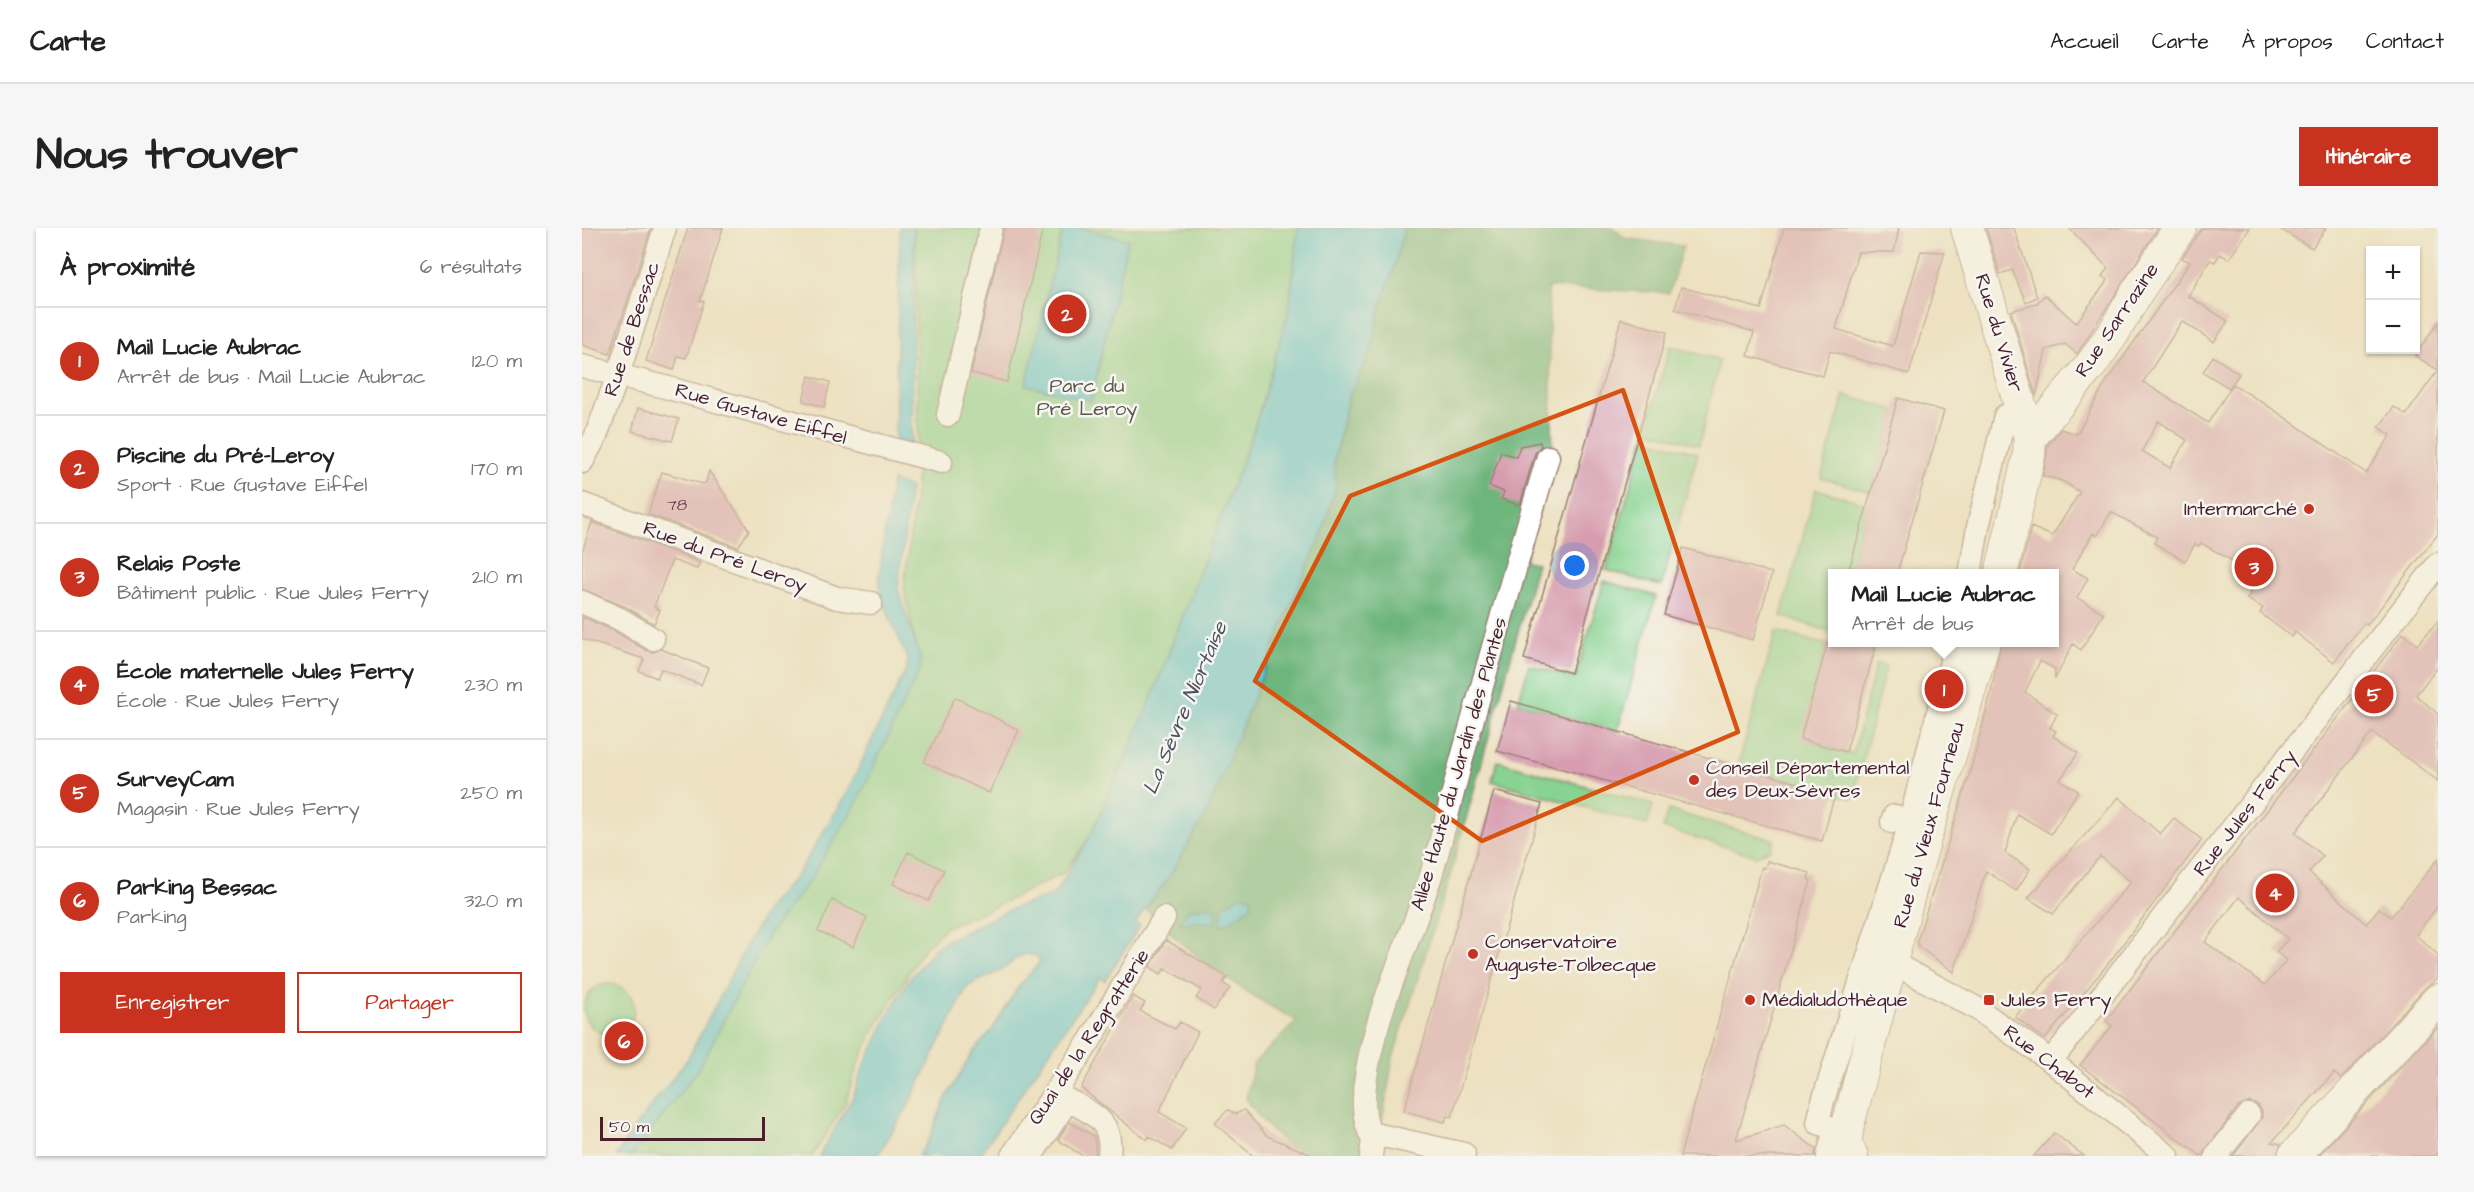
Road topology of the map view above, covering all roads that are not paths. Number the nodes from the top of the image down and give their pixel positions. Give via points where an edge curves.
1 (665, 228) edge
2 (991, 228) edge
3 (1967, 228) edge
4 (2180, 228) edge
5 (582, 366) edge
6 (618, 375) junction
7 (948, 415) dead end
8 (2026, 424) junction
9 (1548, 457) dead end
10 (582, 462) edge
11 (940, 462) dead end
12 (583, 510) edge
13 (2438, 564) edge
14 (1971, 569) edge
15 (2002, 569) edge
16 (582, 602) edge
17 (871, 603) dead end
18 (653, 639) dead end
19 (1954, 647) edge
20 (1983, 647) edge
21 (1164, 918) dead end
22 (1893, 951) junction
23 (2438, 1000) edge
24 (2051, 1061) junction
25 (2249, 1115) dead end
26 (1372, 1148) edge
27 (1464, 1154) dead end
28 (1843, 1155) edge
29 (1012, 1156) edge
30 (1031, 1156) edge
31 (1109, 1156) edge
32 (2168, 1156) edge
33 (2216, 1156) edge
34 (2294, 1156) edge

1 - 6 street, Rue de Bessac
2 - 7 street
3 - 8 main road, Rue du Vivier
4 - 8 main road, Rue Sarrazine via 2091,365
5 - 6 street, Rue Gustave Eiffel
6 - 10 street, Rue de Bessac
6 - 11 street, Rue Gustave Eiffel
8 - 14 street via 2005,416
8 - 15 main road via 2029,456
9 - 26 street, Allée Haute du Jardin des Plantes via 1431,873 1379,1020 1364,1094
12 - 17 street, Rue du Pré Leroy via 837,598
13 - 24 street, Rue Jules Ferry
16 - 18 street
19 - 28 street via 1901,821 1818,1123 1835,1129
20 - 22 main road, Rue du Vieux Fourneau
21 - 29 street, Quai de la Regratterie via 1100,1024
22 - 24 street, Rue Chabot
22 - 28 main road, Rue du Vieux Fourneau
23 - 34 main road
24 - 32 street, Rue Chabot
25 - 33 street
26 - 27 street via 1379,1135
30 - 31 street, Quai de la Regratterie via 1068,1100 1104,1124 1110,1142

